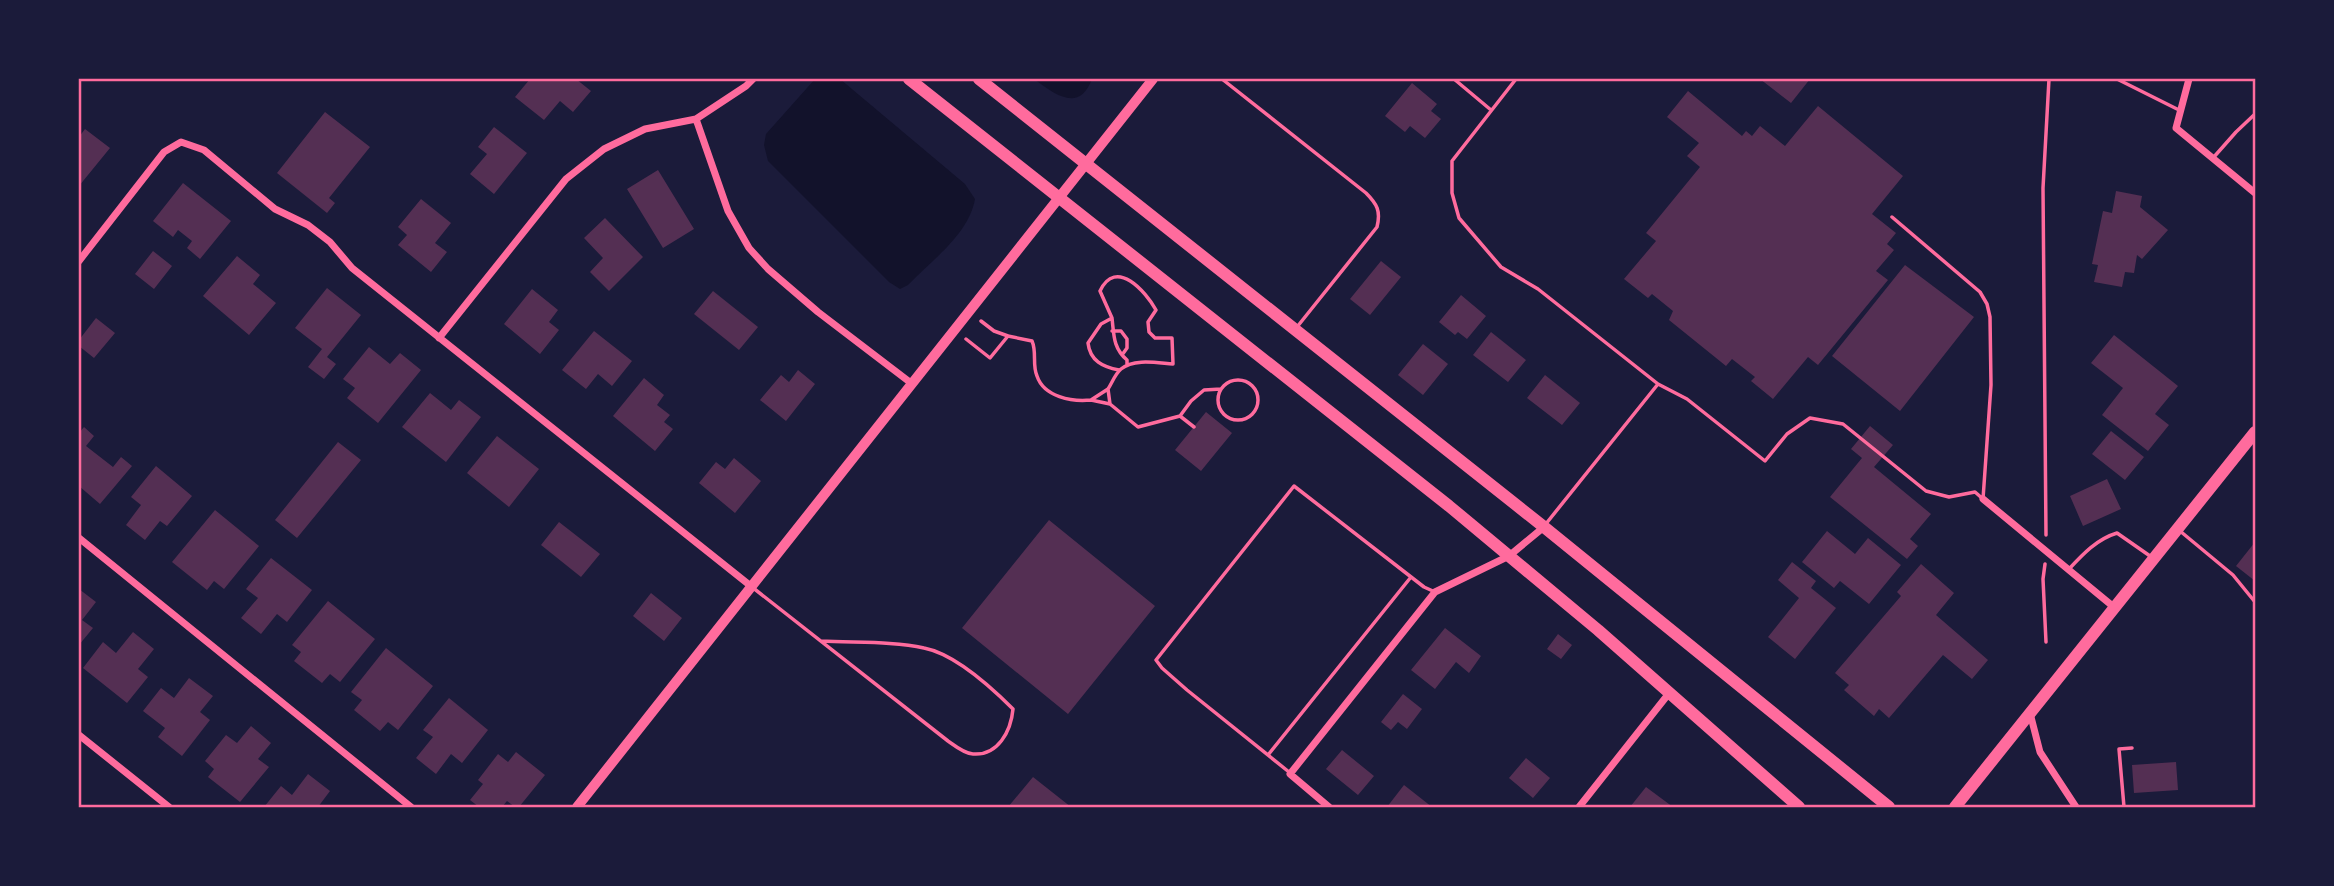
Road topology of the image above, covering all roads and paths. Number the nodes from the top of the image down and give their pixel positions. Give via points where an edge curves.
1 (753, 79) edge
2 (909, 79) edge
3 (979, 79) edge
4 (1153, 79) edge
5 (1222, 79) edge
6 (1454, 79) edge
7 (1516, 79) edge
8 (2049, 79) edge
9 (2119, 79) edge
10 (2189, 79) edge
11 (1490, 110) junction
12 (2180, 111) junction
13 (2255, 114) edge
14 (696, 119) junction
15 (2213, 158) junction
16 (1086, 164) junction
17 (2255, 193) edge
18 (1059, 198) junction
19 (1892, 217) dead end
20 (79, 261) edge
21 (1112, 318) junction
22 (981, 321) dead end
23 (1295, 329) junction
24 (1112, 331) junction
25 (1008, 336) junction
26 (439, 338) junction
27 (966, 339) dead end
28 (1122, 355) junction
29 (1127, 365) junction
30 (1119, 370) junction
31 (911, 383) junction
32 (1658, 384) junction
33 (1108, 389) junction
34 (1221, 389) junction
35 (1091, 400) junction
36 (1110, 404) junction
37 (1180, 416) junction
38 (1194, 427) dead end
39 (2255, 434) edge
40 (1983, 499) junction
41 (1544, 527) junction
42 (2178, 530) junction
43 (79, 538) edge
44 (2046, 540) dead end
45 (1509, 556) junction
46 (2155, 559) junction
47 (2045, 565) dead end
48 (2068, 570) junction
49 (1411, 577) junction
50 (752, 587) junction
51 (1435, 592) junction
52 (2255, 602) edge
53 (2115, 608) junction
54 (821, 641) junction
55 (2046, 642) dead end
56 (1670, 692) junction
57 (2031, 713) junction
58 (79, 735) edge
59 (2132, 748) dead end
60 (1268, 755) junction
61 (1290, 774) junction
62 (169, 807) edge
63 (411, 807) edge
64 (577, 807) edge
65 (1329, 807) edge
66 (1579, 807) edge
67 (1799, 807) edge
68 (1889, 807) edge
69 (1955, 807) edge
70 (2076, 807) edge
71 (2124, 807) edge

1 - 14 street
2 - 18 main road
3 - 16 main road
4 - 16 street
5 - 23 lane via 1377,204 1377,227
6 - 11 lane
7 - 11 lane
8 - 44 path via 2043,188
9 - 12 lane
10 - 12 street
11 - 32 lane via 1452,161 1452,193 1459,218 1501,267 1538,289
12 - 15 street via 2176,128
13 - 15 lane
14 - 26 street via 645,129 604,149 566,179
14 - 31 street via 728,211 749,248 818,312
15 - 17 street
16 - 18 street
16 - 23 main road
18 - 31 street
18 - 45 main road
19 - 40 lane via 1980,292 1987,304 1991,385
20 - 26 street via 164,152 181,142 204,150 275,209 308,225 352,268
21 - 24 path
21 - 29 path via 1100,291 1107,279 1122,277 1142,290 1156,310 1148,322 1149,332 1155,338 1172,338 1173,364
21 - 30 path via 1090,337 1089,352 1100,364
22 - 25 path
23 - 41 main road
24 - 28 path
24 - 28 path via 1121,331 1127,340
25 - 27 path via 990,358
25 - 35 path via 1032,341 1037,376 1047,389 1076,402
26 - 50 street
28 - 29 path
29 - 30 path
30 - 33 path
31 - 50 street
32 - 40 lane via 1687,399 1765,461 1787,434 1810,418 1843,424 1926,491 1949,496 1975,492
32 - 41 lane
33 - 35 path
33 - 36 path
34 - 34 path via 1238,379 1251,384 1258,396 1257,409 1248,418 1230,419 1217,400
34 - 37 path via 1205,390
35 - 36 path
36 - 37 path via 1138,427
37 - 38 path
39 - 42 main road
40 - 48 street
41 - 45 street
41 - 68 main road
42 - 46 main road
42 - 52 lane via 2233,575
43 - 63 street
45 - 51 street
45 - 56 main road
46 - 48 lane via 2117,533 2105,537
46 - 53 main road
47 - 55 path
48 - 53 street
49 - 51 lane
49 - 60 lane
49 - 60 lane via 1294,486 1156,660
50 - 54 lane
50 - 64 street
51 - 61 street
53 - 57 main road
54 - 54 lane via 970,755 991,752 1012,724 1013,709 993,688 926,648
56 - 66 street
56 - 67 main road
57 - 69 main road
57 - 70 street via 2040,752
58 - 62 street
59 - 71 lane via 2119,749
60 - 61 lane
61 - 65 street

